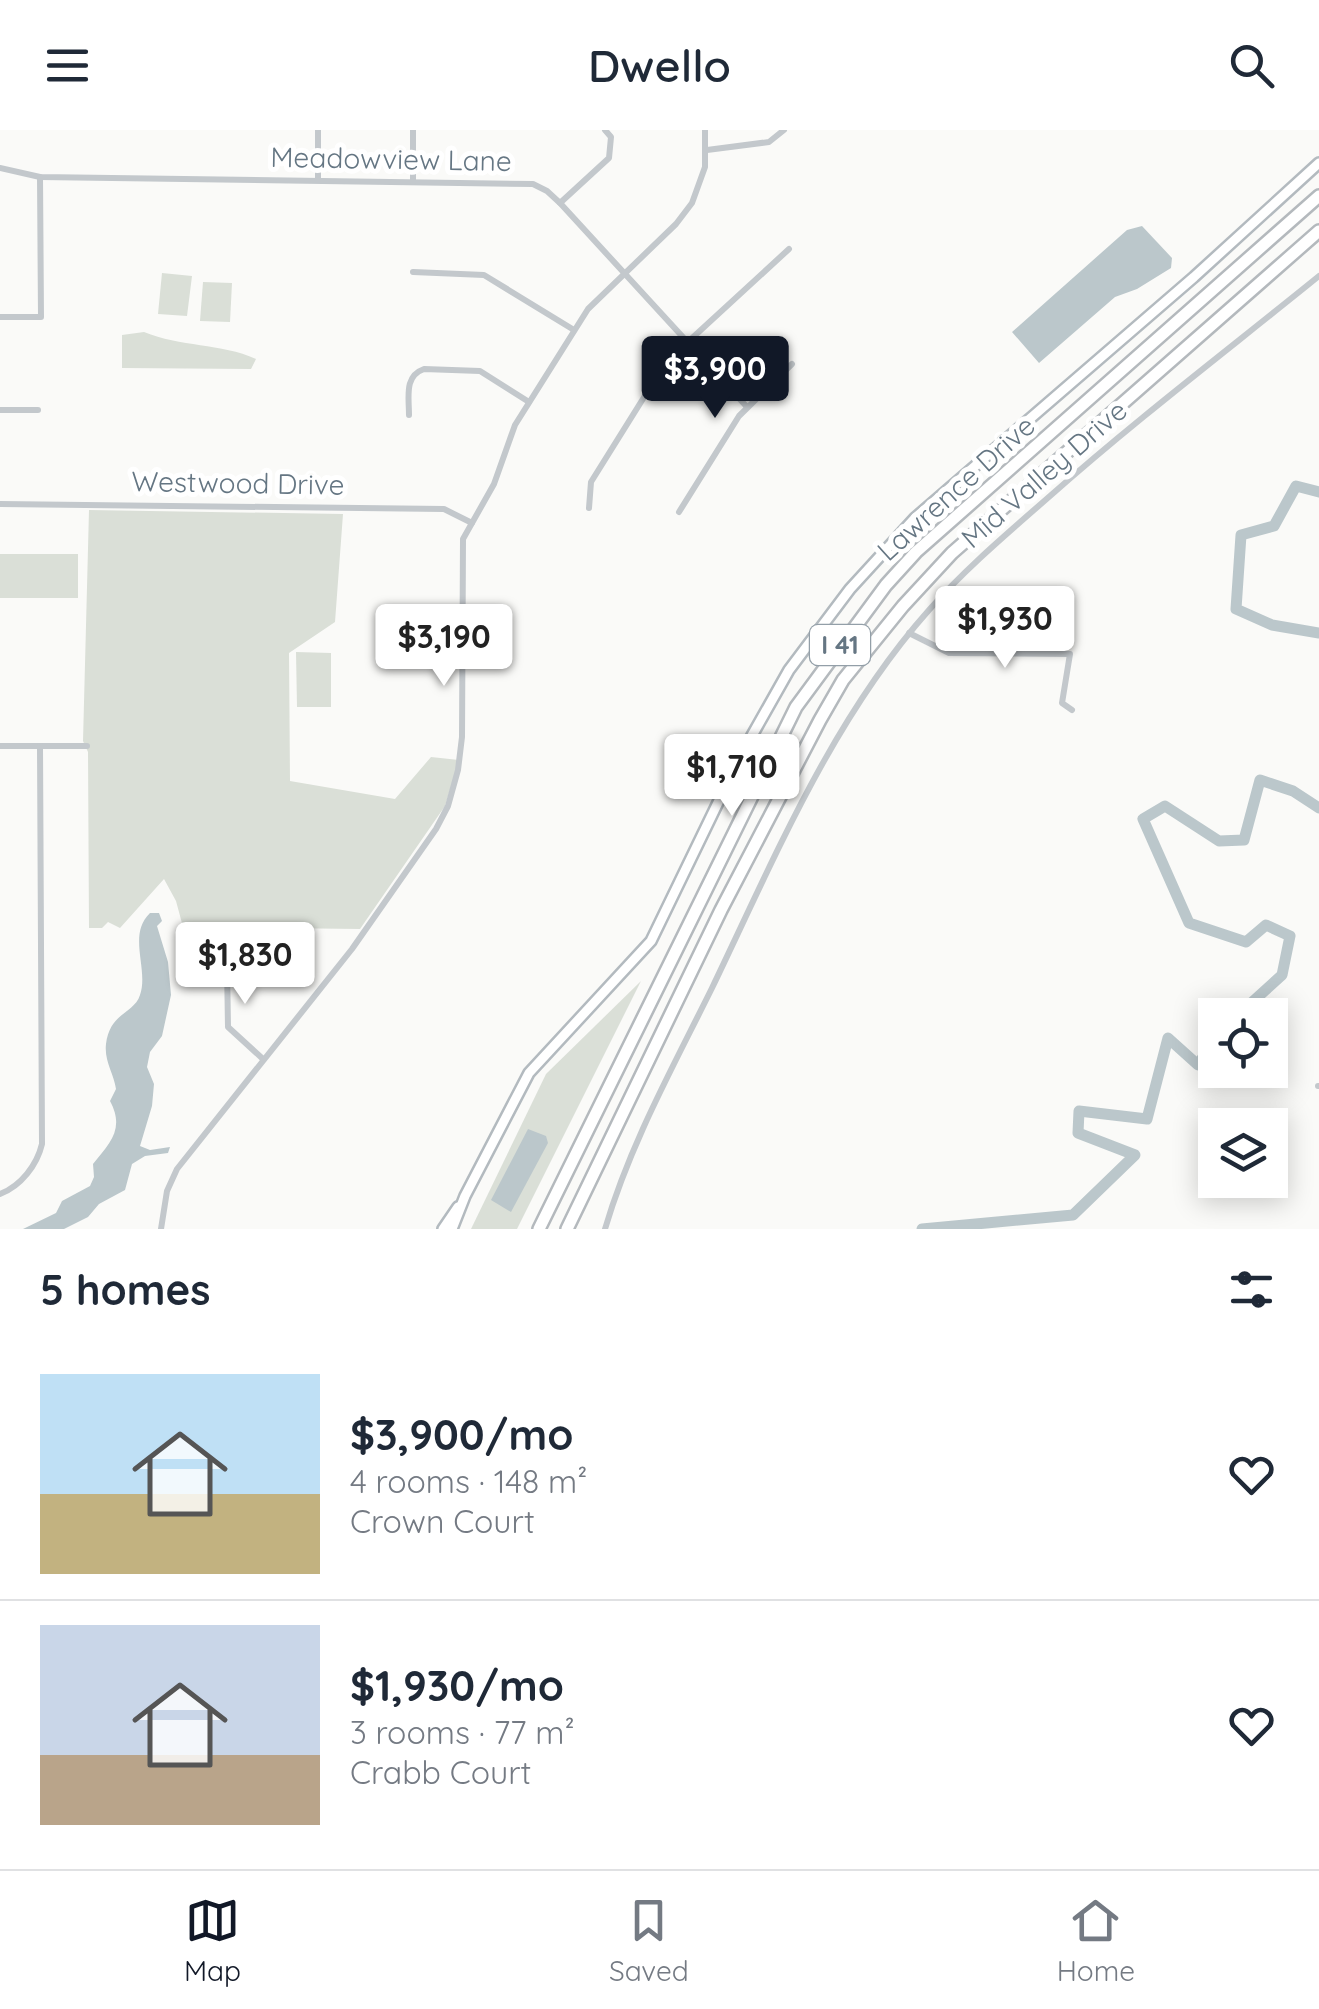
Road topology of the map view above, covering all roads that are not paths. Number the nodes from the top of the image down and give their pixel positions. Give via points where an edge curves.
1 (318, 130) edge
2 (413, 130) edge
3 (604, 130) edge
4 (705, 130) edge
5 (784, 130) edge
6 (707, 150) junction
7 (1319, 163) edge
8 (0, 168) edge
9 (40, 176) junction
10 (318, 180) junction
11 (413, 182) junction
12 (1319, 196) edge
13 (560, 203) junction
14 (1319, 231) edge
15 (789, 250) dead end
16 (413, 272) dead end
17 (624, 272) junction
18 (1319, 276) edge
19 (0, 317) edge
20 (574, 330) junction
21 (687, 342) junction
22 (792, 364) dead end
23 (529, 402) junction
24 (746, 407) junction
25 (0, 410) edge
26 (38, 410) dead end
27 (409, 415) dead end
28 (0, 504) edge
29 (589, 508) dead end
30 (680, 512) dead end
31 (472, 523) junction
32 (910, 633) junction
33 (1072, 710) dead end
34 (0, 746) edge
35 (40, 746) junction
36 (88, 746) dead end
37 (232, 950) dead end
38 (263, 1060) junction
39 (0, 1194) edge
40 (465, 1196) junction
41 (161, 1229) edge
42 (444, 1229) edge
43 (452, 1229) edge
44 (539, 1229) edge
45 (567, 1229) edge
46 (604, 1229) edge

1 - 10 street
2 - 11 street
3 - 13 street via 612,138 609,158
4 - 6 street
5 - 6 street via 769,142
6 - 17 street via 702,180 685,214
7 - 40 main road, Lawrence Drive via 954,483 850,590 762,715 651,941 529,1074
8 - 9 street, Meadowview Lane
9 - 10 street, Meadowview Lane
9 - 19 street via 40,317
10 - 11 street, Meadowview Lane
11 - 13 street, Meadowview Lane via 533,184
12 - 44 highway, I 41 via 953,517 836,650 796,707
13 - 17 street, Meadowview Lane
14 - 45 highway, I 41 via 952,553 843,680 779,794
15 - 21 street
16 - 20 street via 484,275
17 - 20 street
17 - 21 street, Meadowview Lane
18 - 32 street, Mid Valley Drive via 1082,468 986,553
20 - 23 street
21 - 24 street, Meadowview Lane
21 - 29 street via 666,362 591,482
22 - 24 street
23 - 27 street via 480,371 424,368 410,380
23 - 31 street
24 - 30 street
25 - 26 street
28 - 31 street, Westwood Drive via 444,509
31 - 38 street via 462,547 462,736 452,795 436,829 352,949
32 - 33 street via 949,653 1070,654 1062,702
32 - 46 street, Mid Valley Drive via 842,728 794,818 647,1117
34 - 35 street
35 - 36 street
35 - 39 street via 42,1144 38,1159
37 - 38 street via 226,965 228,1027
38 - 41 street via 177,1168
40 - 42 main road
40 - 43 main road, Lawrence Drive

